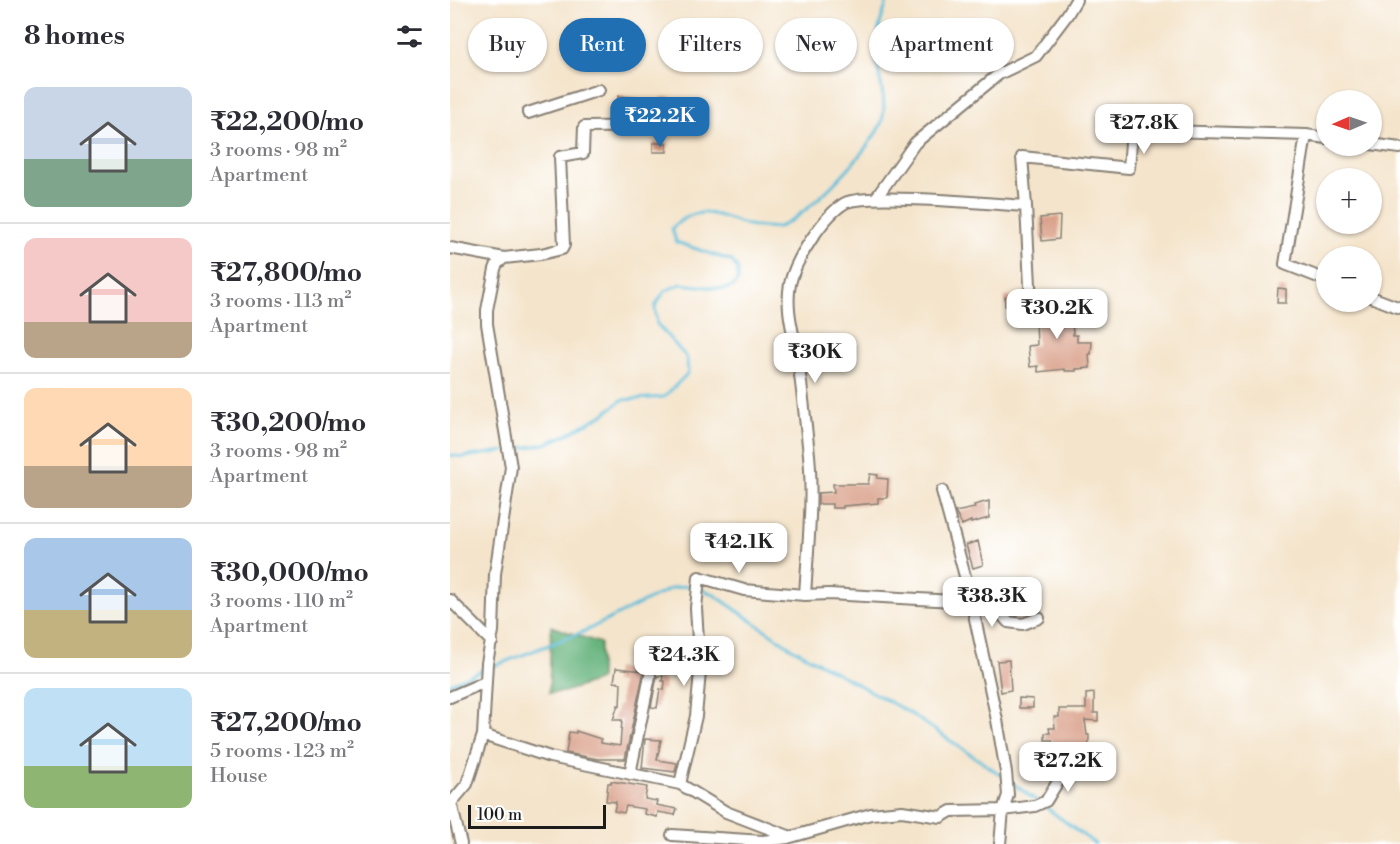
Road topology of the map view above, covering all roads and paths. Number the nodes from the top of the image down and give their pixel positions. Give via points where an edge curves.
1 (1076, 0) edge
2 (599, 90) dead end
3 (528, 113) dead end
4 (672, 126) dead end
5 (1306, 135) junction
6 (1316, 136) edge
7 (1382, 146) edge
8 (1400, 148) edge
9 (876, 198) junction
10 (1026, 206) junction
11 (450, 248) edge
12 (504, 258) junction
13 (1316, 276) edge
14 (1382, 301) edge
15 (1031, 305) dead end
16 (1400, 308) edge
17 (942, 491) dead end
18 (805, 595) junction
19 (450, 600) edge
20 (972, 602) junction
21 (1039, 618) dead end
22 (492, 642) junction
23 (650, 676) dead end
24 (486, 680) junction
25 (465, 690) junction
26 (450, 697) edge
27 (485, 708) junction
28 (483, 735) junction
29 (1065, 770) dead end
30 (630, 774) junction
31 (680, 784) junction
32 (1003, 810) junction
33 (672, 835) dead end
34 (791, 837) junction
35 (461, 844) edge
36 (1000, 844) edge

1 - 9 street via 1036,56 999,74 915,143
2 - 3 street
4 - 12 street via 584,127 583,153 560,157 564,245 541,254
5 - 6 street
5 - 10 street via 1132,130 1129,168 1022,158
5 - 13 street via 1285,264
7 - 8 street
9 - 10 street
9 - 18 street via 847,202 824,219 790,282 791,332 808,446 811,498
10 - 15 street
11 - 12 street
12 - 22 street via 495,270 487,310 510,460 495,574
14 - 16 street
17 - 20 street
18 - 20 street
18 - 31 street via 744,590 699,577 696,608 700,672 696,716
19 - 22 street
20 - 21 street via 994,606 1008,622 1023,624
20 - 32 street via 1007,778 1008,795
22 - 24 street
23 - 30 street
24 - 25 street
24 - 27 street
25 - 26 street
25 - 27 street via 481,697
27 - 28 street
28 - 30 street via 550,757
28 - 35 street via 467,784 451,803
29 - 32 street via 1047,801
30 - 31 street
31 - 34 street via 726,812
32 - 34 street via 951,811 940,817 902,811 871,814
32 - 36 street
33 - 34 street via 763,841

